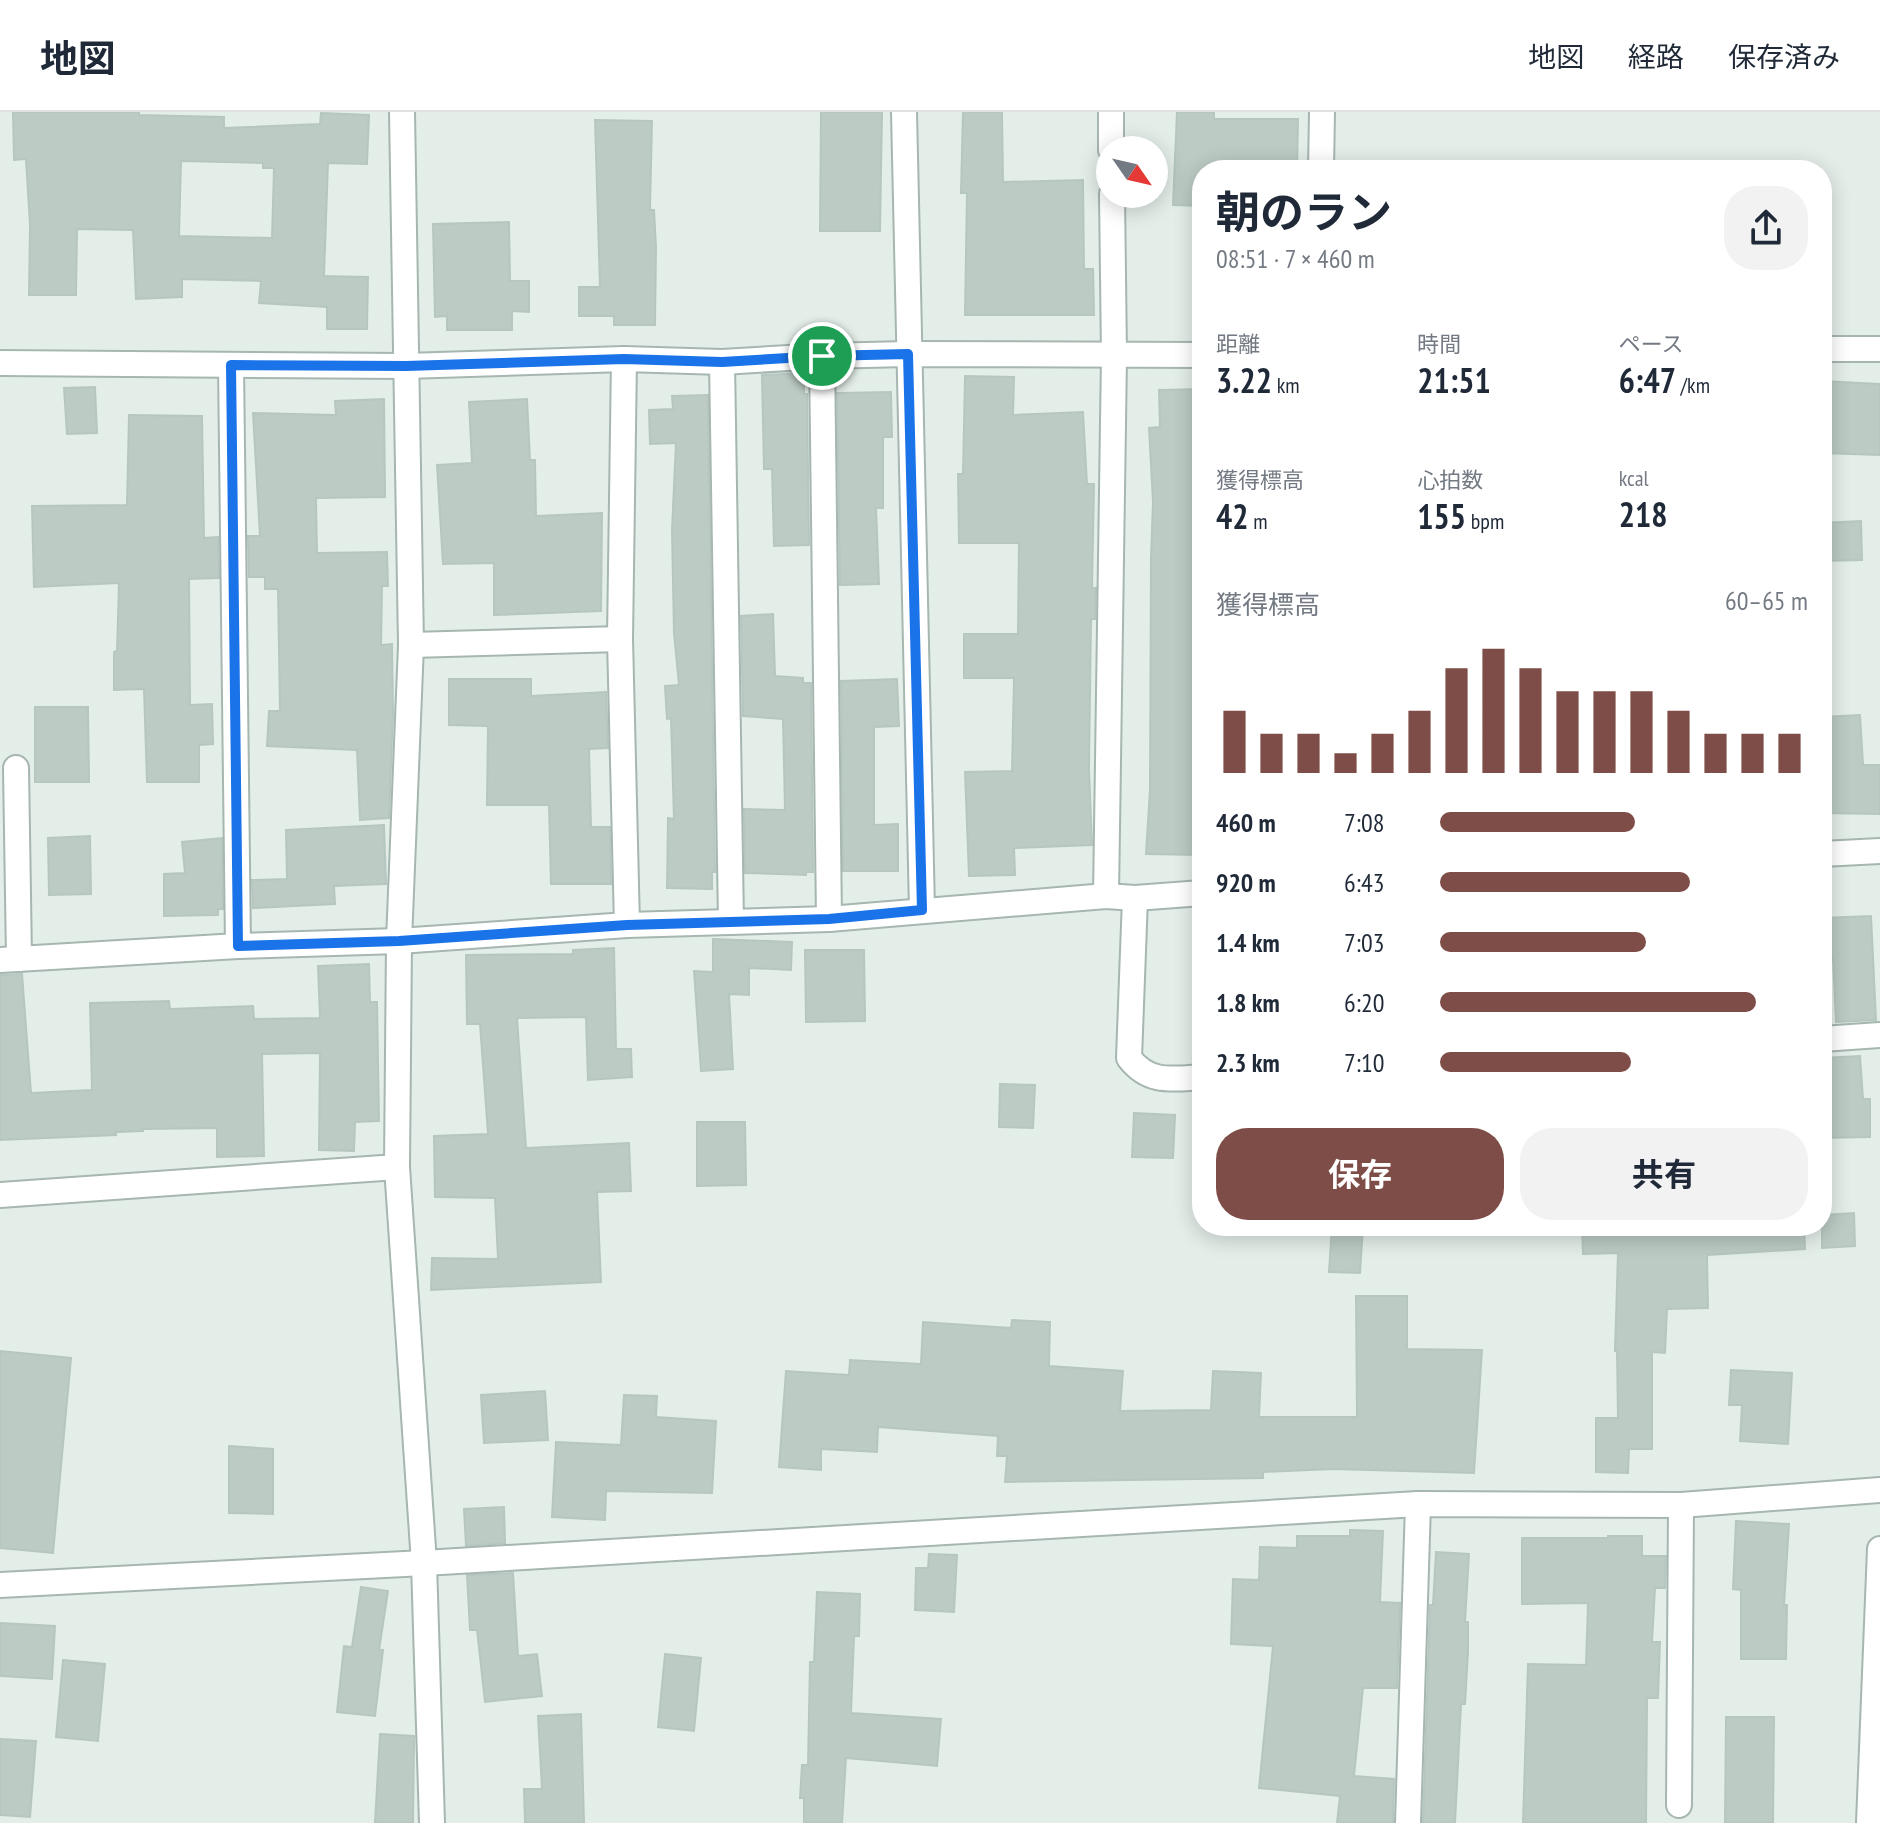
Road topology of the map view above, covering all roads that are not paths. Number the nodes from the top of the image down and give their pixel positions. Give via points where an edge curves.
1 (402, 112) edge
2 (904, 112) edge
3 (1111, 112) edge
4 (1322, 112) edge
5 (1111, 136) edge
6 (1321, 160) edge
7 (1112, 208) edge
8 (1832, 349) edge
9 (1880, 349) edge
10 (908, 354) junction
11 (1192, 355) edge
12 (822, 356) junction
13 (1114, 356) junction
14 (624, 359) junction
15 (722, 362) junction
16 (0, 363) edge
17 (231, 365) junction
18 (406, 366) junction
19 (620, 639) junction
20 (411, 645) junction
21 (16, 768) dead end
22 (1880, 851) edge
23 (1832, 853) edge
24 (1192, 894) edge
25 (1106, 896) junction
26 (1135, 898) junction
27 (922, 910) junction
28 (829, 919) junction
29 (731, 922) junction
30 (627, 925) junction
31 (399, 941) junction
32 (238, 946) junction
33 (10, 960) edge
34 (1880, 1035) edge
35 (1832, 1038) edge
36 (1192, 1078) edge
37 (397, 1167) junction
38 (0, 1195) edge
39 (1880, 1490) edge
40 (1418, 1504) junction
41 (1681, 1505) junction
42 (1880, 1549) edge
43 (424, 1563) junction
44 (0, 1585) edge
45 (1679, 1805) dead end
46 (432, 1823) edge
47 (1408, 1823) edge
48 (1869, 1823) edge

1 - 18 street
2 - 10 street
3 - 5 street
4 - 6 street
7 - 13 street
8 - 9 street
10 - 12 street
10 - 13 street
10 - 27 street
11 - 13 street
12 - 15 street
12 - 28 street
13 - 25 street
14 - 15 street
14 - 18 street
14 - 19 street
15 - 29 street
16 - 17 street
17 - 18 street
17 - 32 street
18 - 20 street
19 - 20 street
19 - 30 street
20 - 31 street
21 - 33 street
22 - 23 street
24 - 26 street
25 - 26 street
25 - 27 street
26 - 36 street via 1129,1058 1139,1072 1164,1079
27 - 28 street
28 - 29 street
29 - 30 street
30 - 31 street
31 - 32 street
31 - 37 street
32 - 33 street
34 - 35 street
37 - 38 street
37 - 43 street
39 - 41 street
40 - 41 street
40 - 43 street
40 - 47 street
41 - 45 street
42 - 48 street
43 - 44 street
43 - 46 street

